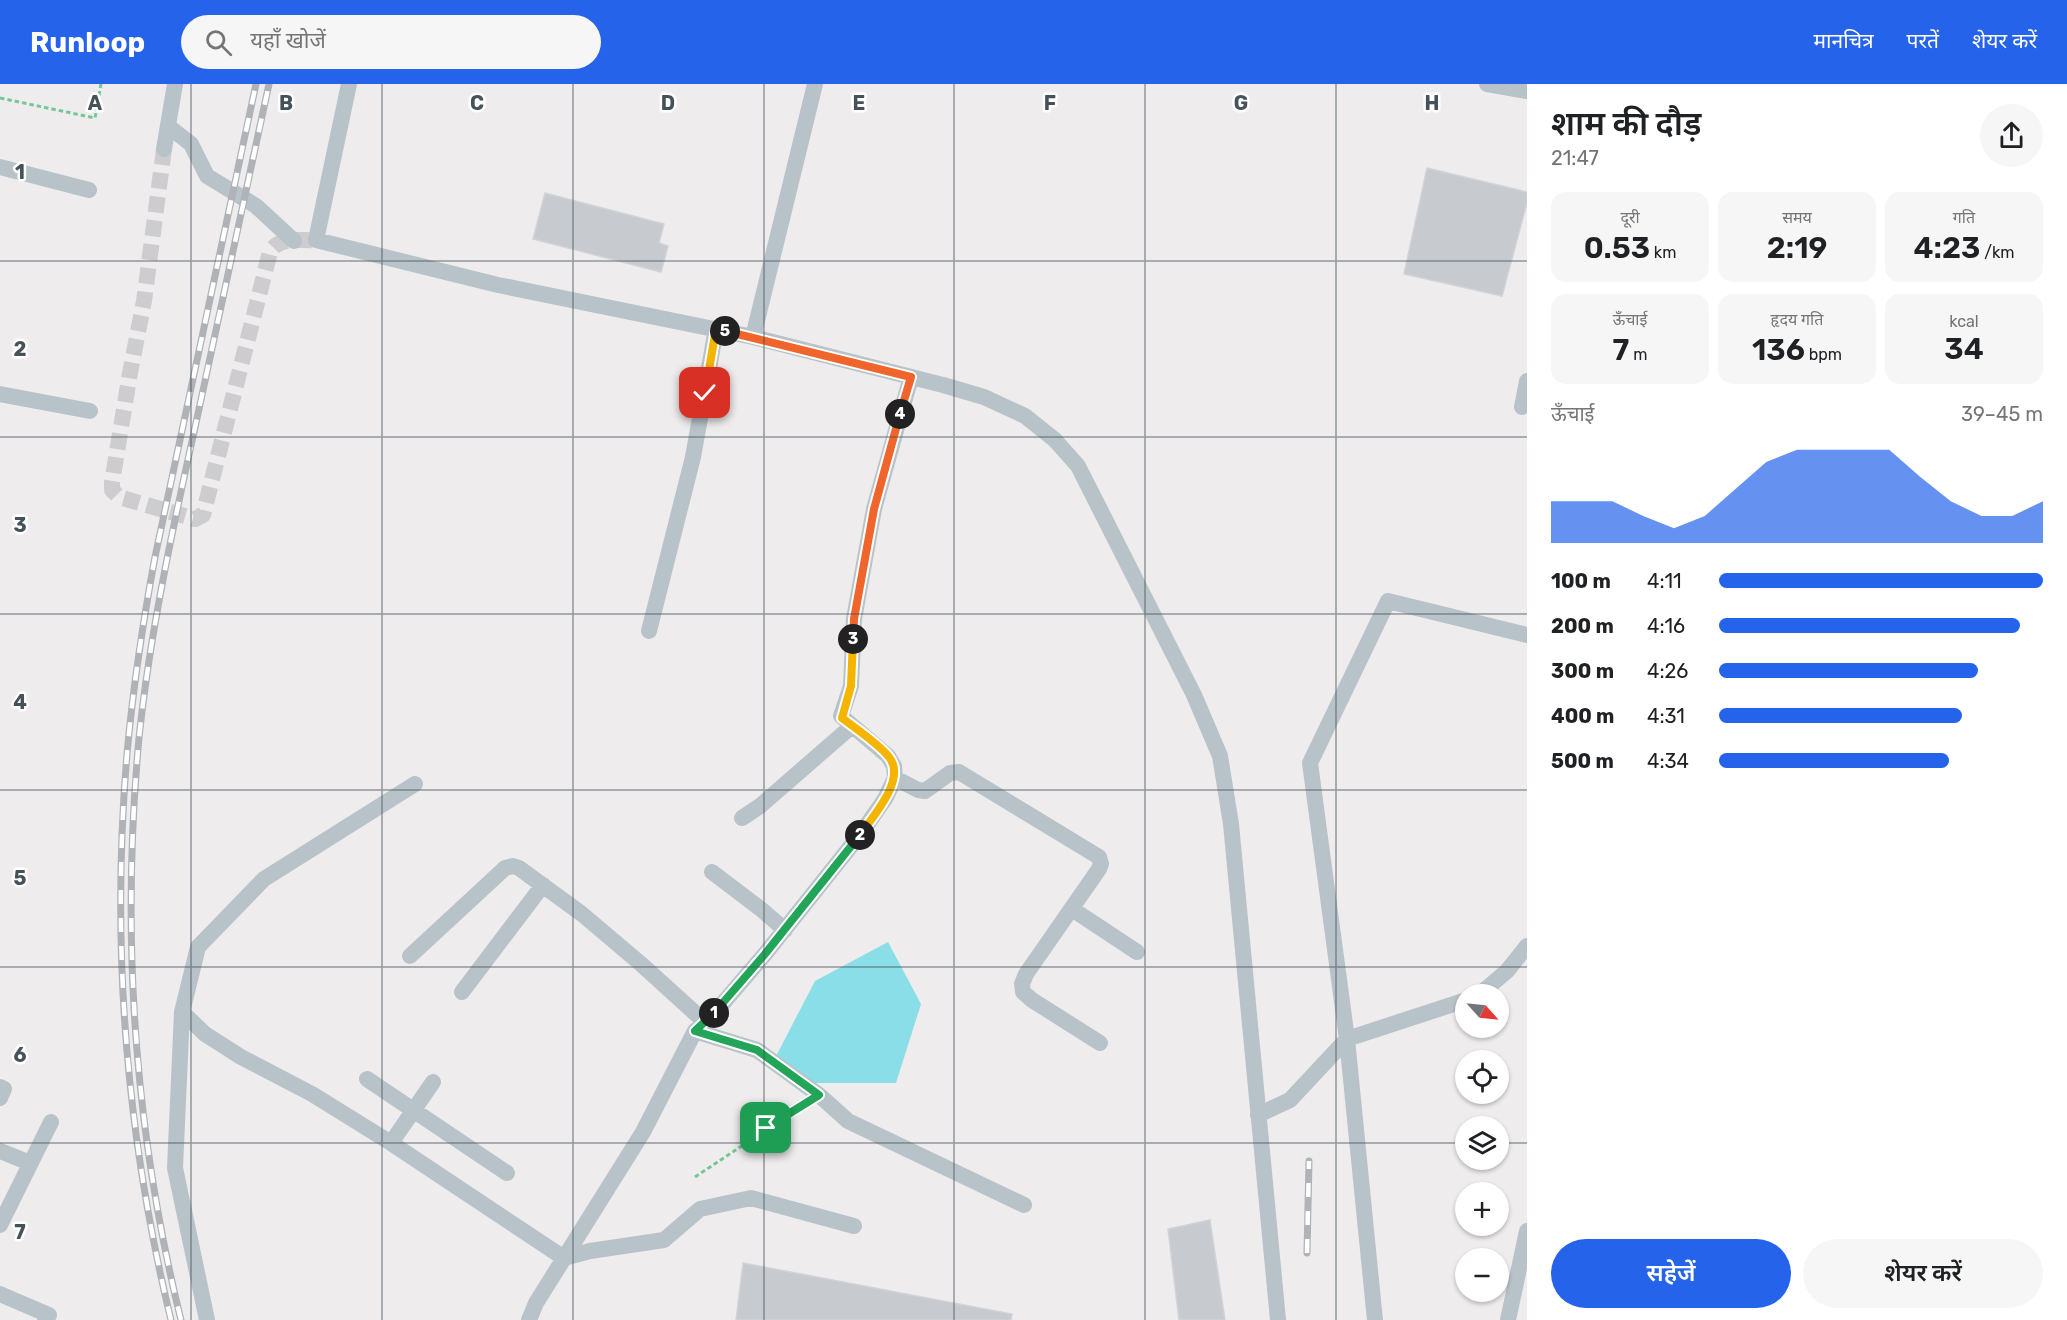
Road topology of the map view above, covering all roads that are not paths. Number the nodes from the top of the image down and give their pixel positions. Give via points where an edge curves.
1 (176, 84) edge
2 (349, 84) edge
3 (815, 84) edge
4 (1487, 84) edge
5 (1527, 91) edge
6 (168, 126) junction
7 (164, 149) tunnel mouth
8 (0, 167) edge
9 (89, 190) dead end
10 (294, 241) dead end
11 (716, 329) junction
12 (753, 337) junction
13 (911, 377) junction
14 (1527, 381) edge
15 (0, 394) edge
16 (1522, 407) dead end
17 (90, 411) dead end
18 (649, 631) dead end
19 (1527, 635) edge
20 (852, 726) junction
21 (894, 778) junction
22 (414, 784) dead end
23 (742, 818) dead end
24 (712, 872) dead end
25 (543, 885) junction
26 (1072, 909) junction
27 (785, 930) junction
28 (1527, 946) edge
29 (1137, 952) dead end
30 (410, 956) dead end
31 (1492, 984) edge
32 (462, 993) dead end
33 (1455, 1004) edge
34 (182, 1012) junction
35 (700, 1027) junction
36 (1347, 1039) junction
37 (1100, 1043) dead end
38 (367, 1079) dead end
39 (433, 1082) dead end
40 (0, 1087) edge
41 (0, 1098) edge
42 (412, 1110) junction
43 (1258, 1115) junction
44 (51, 1122) dead end
45 (391, 1143) junction
46 (0, 1151) edge
47 (30, 1163) junction
48 (507, 1173) dead end
49 (1024, 1204) dead end
50 (2, 1216) edge
51 (854, 1226) dead end
52 (1527, 1231) edge
53 (564, 1258) junction
54 (0, 1294) edge
55 (45, 1320) edge
56 (207, 1320) edge
57 (529, 1320) edge
58 (1278, 1320) edge
59 (1375, 1320) edge
60 (1508, 1320) edge

1 - 6 street
2 - 11 street via 316,240 498,285
3 - 12 street
4 - 5 street
6 - 7 street
6 - 10 street via 191,144 207,176 256,206
8 - 9 street
11 - 12 street
11 - 18 street via 693,457
12 - 13 street
13 - 20 street via 874,509 854,619 851,686 841,716
13 - 43 street via 984,397 1024,416 1078,466 1194,695 1220,756 1231,824
14 - 16 street
15 - 17 street
19 - 36 street via 1388,601 1310,763
20 - 21 street via 888,756 894,766
20 - 23 street
21 - 26 street via 925,791 950,773 959,772 1091,850 1101,864
21 - 27 street via 885,799 859,836
22 - 34 street via 264,879 198,946
24 - 27 street
25 - 30 street via 519,867 505,868
25 - 32 street
25 - 35 street via 632,956
26 - 29 street
26 - 37 street via 1026,974 1023,992
27 - 35 street
28 - 31 street
33 - 36 street
34 - 45 street via 205,1034 241,1058 312,1094
34 - 56 street via 175,1168
35 - 49 street via 757,1050 848,1121
35 - 53 street via 643,1132
36 - 43 street via 1290,1100
36 - 59 street
38 - 42 street
39 - 42 street
40 - 41 street via 4,1089
42 - 45 street
42 - 48 street
43 - 58 street
44 - 47 street
45 - 53 street
46 - 47 street
47 - 50 street
51 - 53 street via 751,1198 700,1209 664,1240
52 - 60 street
53 - 57 street
54 - 55 street via 49,1315

